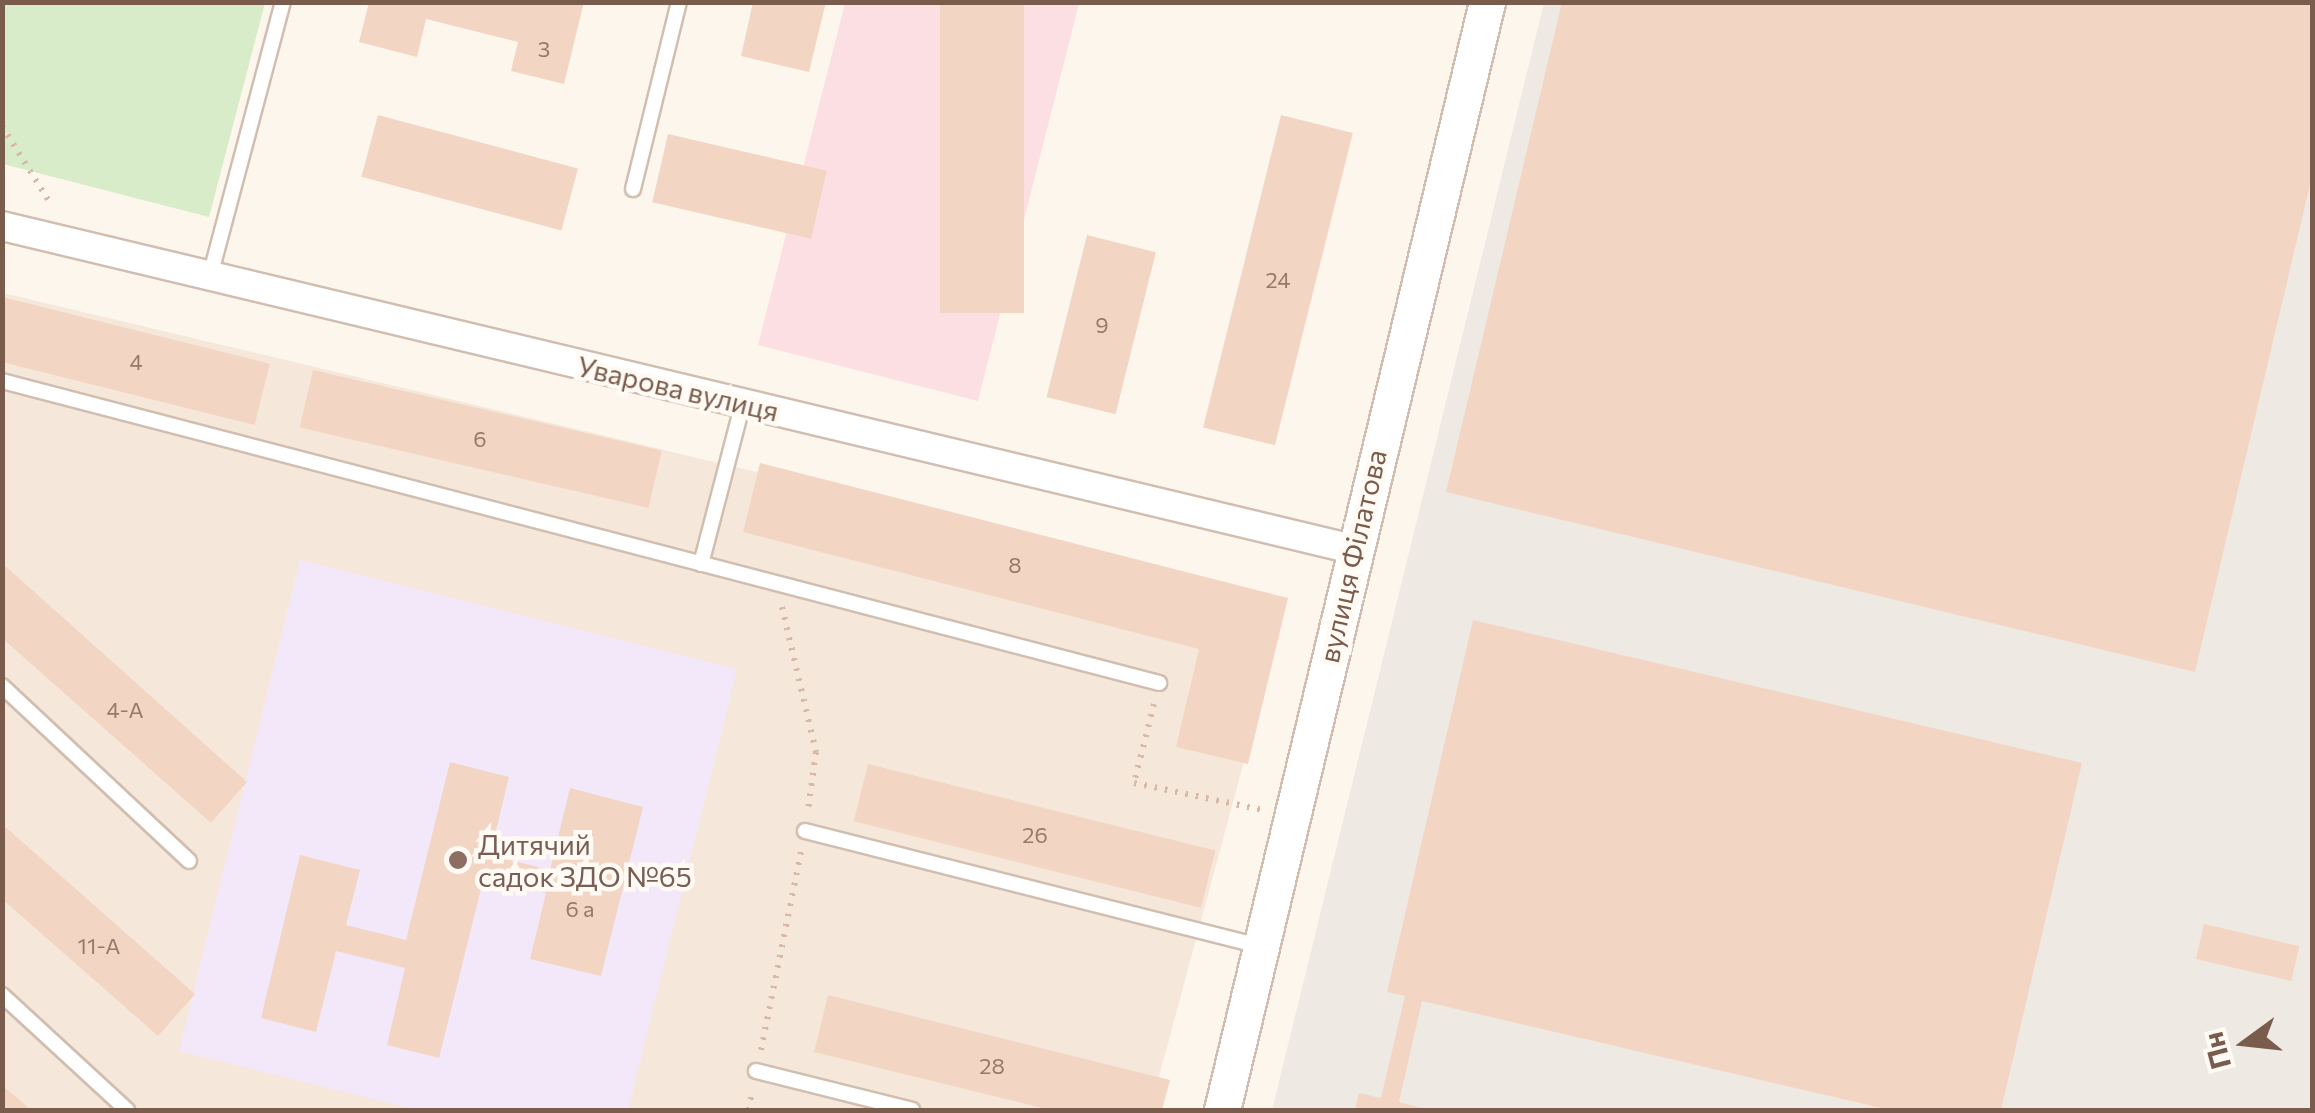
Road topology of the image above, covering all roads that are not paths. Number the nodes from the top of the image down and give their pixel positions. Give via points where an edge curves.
1 (282, 2) edge
2 (679, 2) edge
3 (1487, 2) edge
4 (633, 189) dead end
5 (2, 226) edge
6 (210, 276) junction
7 (2, 381) edge
8 (743, 403) junction
9 (1353, 549) junction
10 (701, 564) junction
11 (1159, 684) road end
12 (2, 686) edge
13 (805, 831) dead end
14 (189, 862) dead end
15 (1260, 946) junction
16 (2, 995) edge
17 (756, 1071) dead end
18 (128, 1110) edge
19 (912, 1110) edge
20 (1222, 1110) edge

1 - 6 lane
2 - 4 lane
3 - 9 street, вулиця Філатова
5 - 6 street, Уварова вулиця
6 - 8 street, Уварова вулиця
7 - 10 lane
8 - 9 street, Уварова вулиця
8 - 10 lane
9 - 15 street, вулиця Філатова
10 - 11 lane
12 - 14 lane
13 - 15 lane
15 - 20 street, вулиця Філатова
16 - 18 lane
17 - 19 lane

